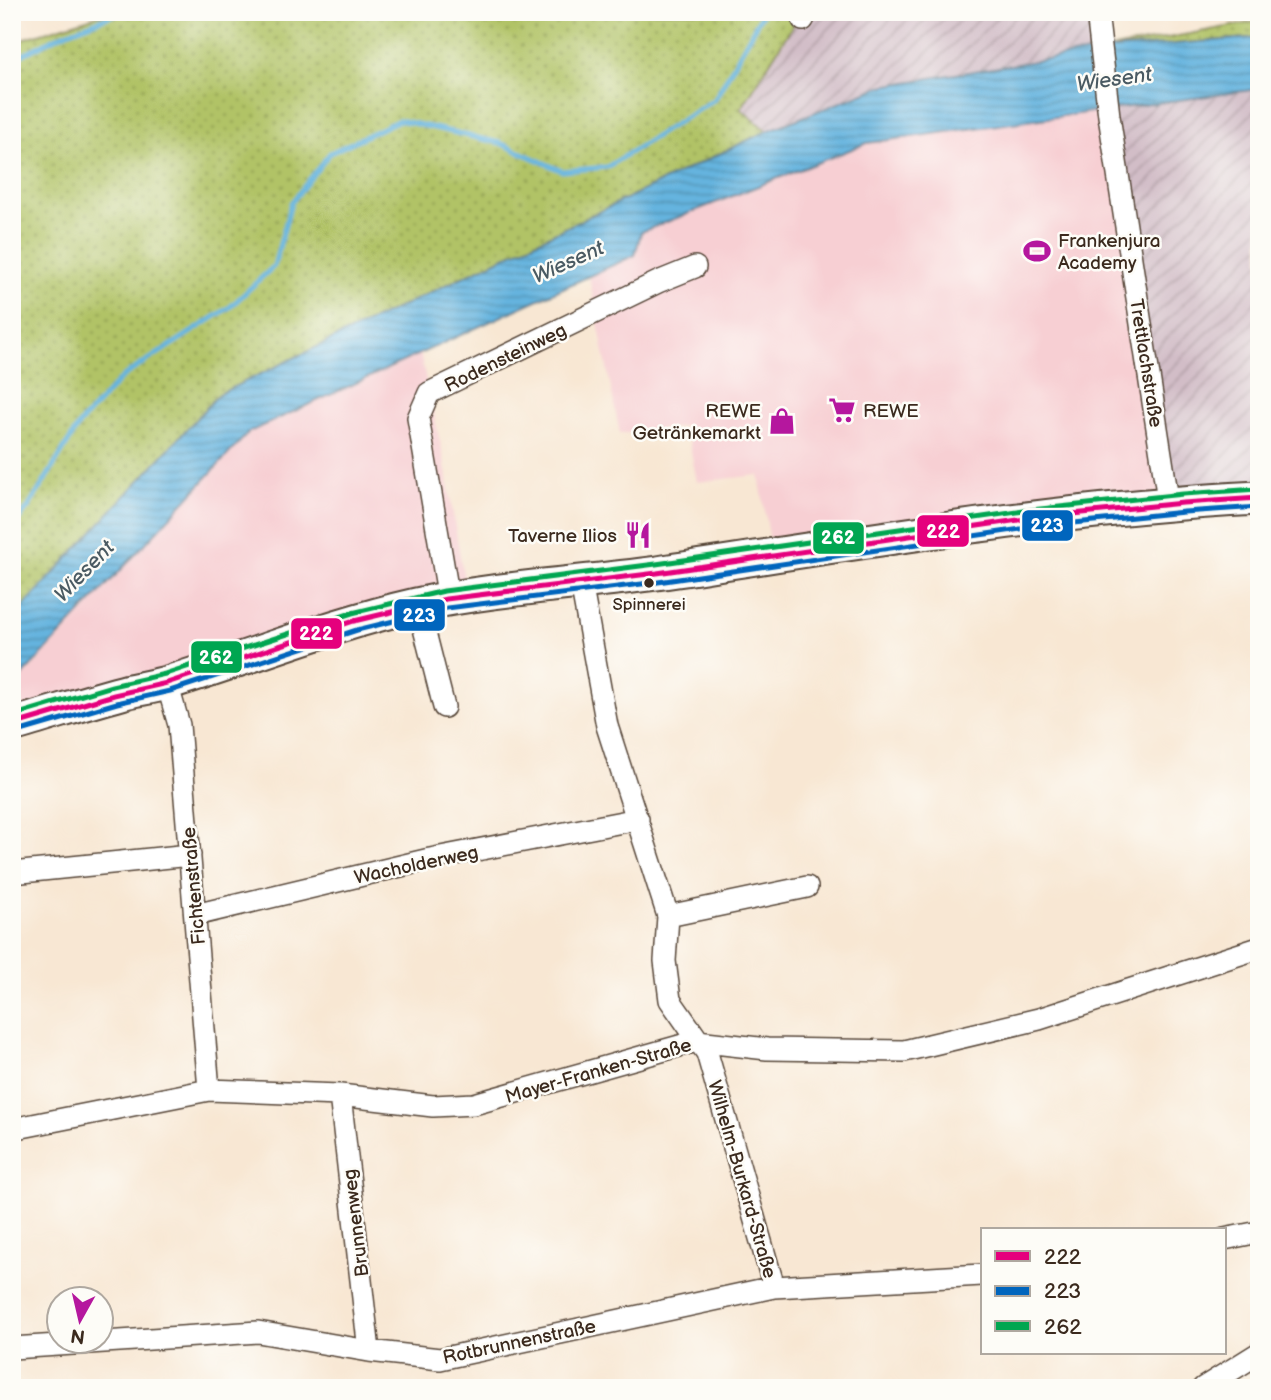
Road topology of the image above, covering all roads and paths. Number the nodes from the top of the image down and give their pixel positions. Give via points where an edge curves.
1 (1097, 12) edge
2 (695, 267) dead end
3 (1259, 498) edge
4 (1168, 506) junction
5 (581, 583) junction
6 (434, 602) junction
7 (167, 683) junction
8 (444, 707) dead end
9 (12, 725) edge
10 (638, 819) junction
11 (190, 855) junction
12 (12, 873) edge
13 (807, 887) dead end
14 (195, 915) junction
15 (667, 916) junction
16 (1259, 948) edge
17 (697, 1041) junction
18 (209, 1090) junction
19 (340, 1095) junction
20 (12, 1129) edge
21 (1259, 1232) edge
22 (1226, 1238) edge
23 (981, 1275) edge
24 (774, 1287) junction
25 (12, 1348) edge
26 (369, 1351) junction
27 (1259, 1353) edge
28 (1203, 1388) edge

1 - 4 street, Trettlachstraße
2 - 6 street, Rodensteinweg via 429,393 418,418
3 - 4 main road
4 - 5 main road via 966,527
5 - 6 main road
5 - 10 street, Wilhelm-Burkard-Straße via 607,726
6 - 7 main road via 302,637
6 - 8 street, Rodensteinweg
7 - 9 main road
7 - 11 street, Fichtenstraße via 179,725
10 - 14 street, Wacholderweg via 430,859
10 - 15 street, Wilhelm-Burkard-Straße
11 - 12 street
11 - 14 street, Fichtenstraße
13 - 15 street
14 - 18 street, Fichtenstraße
15 - 17 street, Wilhelm-Burkard-Straße via 665,961 670,1000
16 - 17 street, Mayer-Franken-Straße via 1039,1019 904,1051 766,1049
17 - 19 street, Mayer-Franken-Straße via 474,1104 433,1106
17 - 24 street, Wilhelm-Burkard-Straße via 707,1053
18 - 19 street, Mayer-Franken-Straße
18 - 20 street, Mayer-Franken-Straße
19 - 26 street, Brunnenweg
21 - 22 street
23 - 24 street, Rotbrunnenstraße
24 - 26 street, Rotbrunnenstraße via 440,1359
25 - 26 street, Rotbrunnenstraße via 258,1332
27 - 28 street

